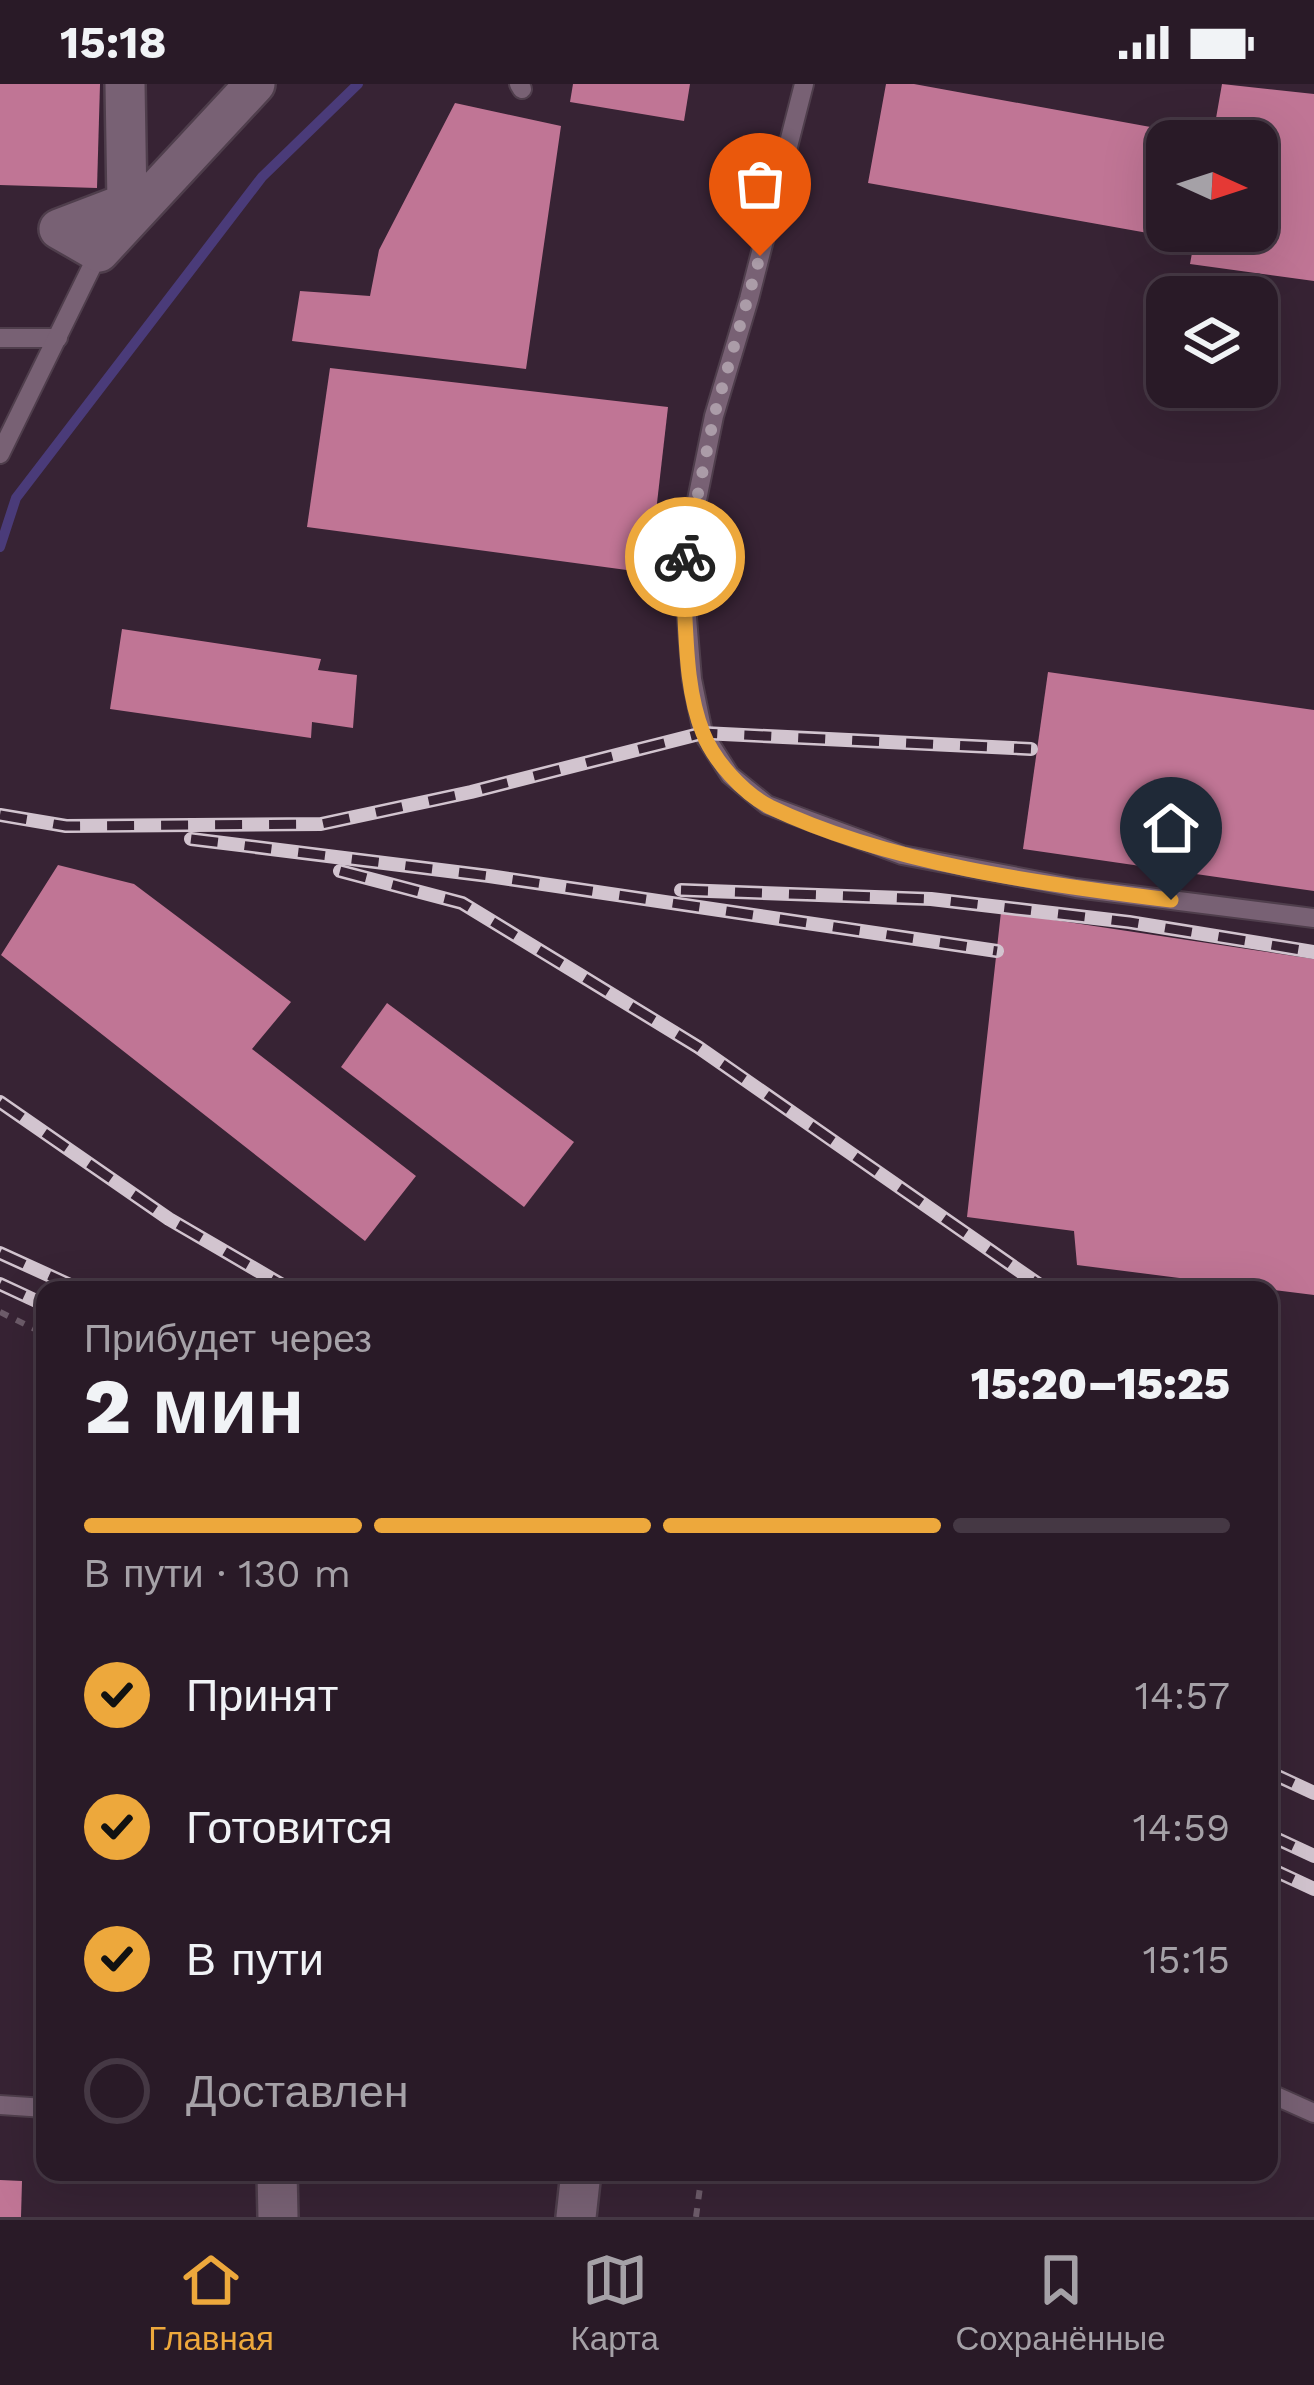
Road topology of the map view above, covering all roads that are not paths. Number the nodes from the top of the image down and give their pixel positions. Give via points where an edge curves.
1 (125, 84) edge
2 (254, 84) edge
3 (804, 84) edge
4 (99, 252) junction
5 (0, 338) edge
6 (57, 338) junction
7 (0, 454) edge
8 (1314, 918) edge
9 (1278, 2097) edge
10 (0, 2105) edge
11 (36, 2107) edge
12 (1314, 2113) edge
13 (277, 2181) edge
14 (579, 2181) edge
15 (278, 2217) edge
16 (576, 2217) edge

1 - 4 street via 127,202 59,229
2 - 4 street
3 - 8 lane via 714,416 682,569 703,733 730,775 766,805 902,855 1076,888
4 - 6 lane
5 - 6 lane
6 - 7 lane
9 - 12 lane
10 - 11 lane
13 - 15 street
14 - 16 street

